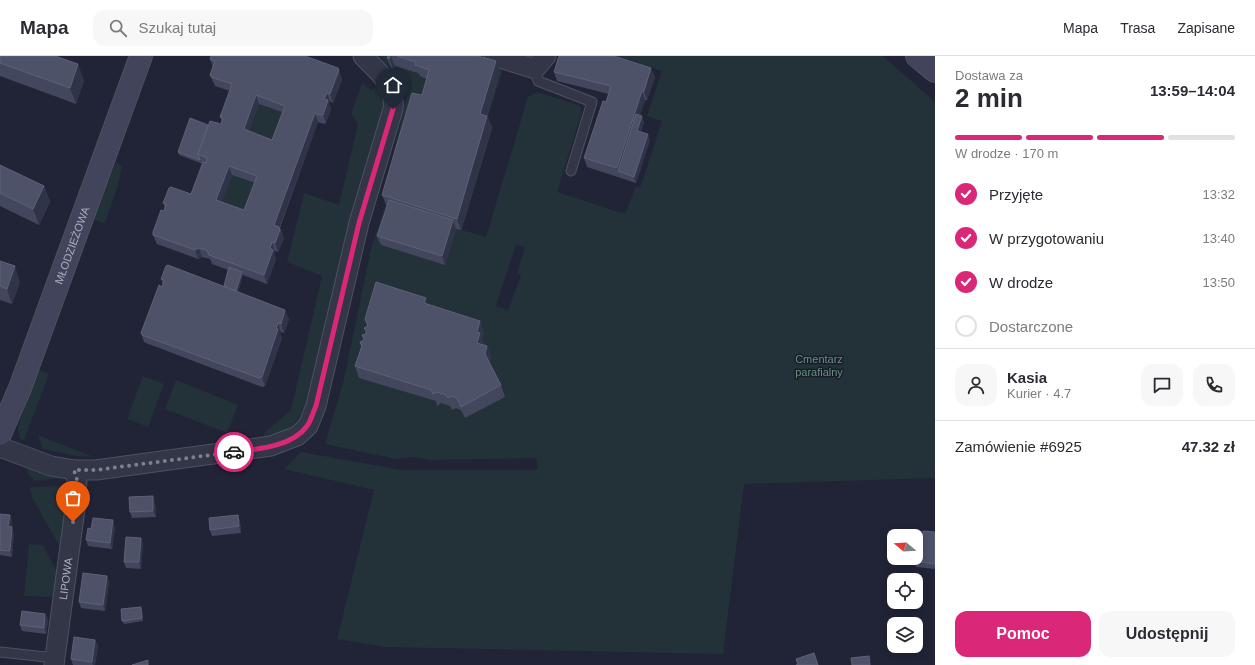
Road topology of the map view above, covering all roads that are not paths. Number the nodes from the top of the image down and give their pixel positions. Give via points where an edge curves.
1 (141, 56) edge
2 (363, 56) edge
3 (494, 56) edge
4 (917, 56) edge
5 (540, 62) edge
6 (935, 72) edge
7 (571, 171) dead end
8 (0, 434) edge
9 (0, 447) edge
10 (74, 470) junction
11 (0, 652) edge
12 (54, 661) edge

1 - 8 street, MŁODZIEŻOWA via 23,381
2 - 10 street via 382,75 391,89 393,109 359,223 316,406 308,426 297,436 271,446 96,470
3 - 5 street
4 - 6 street
5 - 7 lane via 538,81 592,102
9 - 10 street via 50,466
10 - 12 street, LIPOWA via 77,480 75,509
11 - 12 lane

